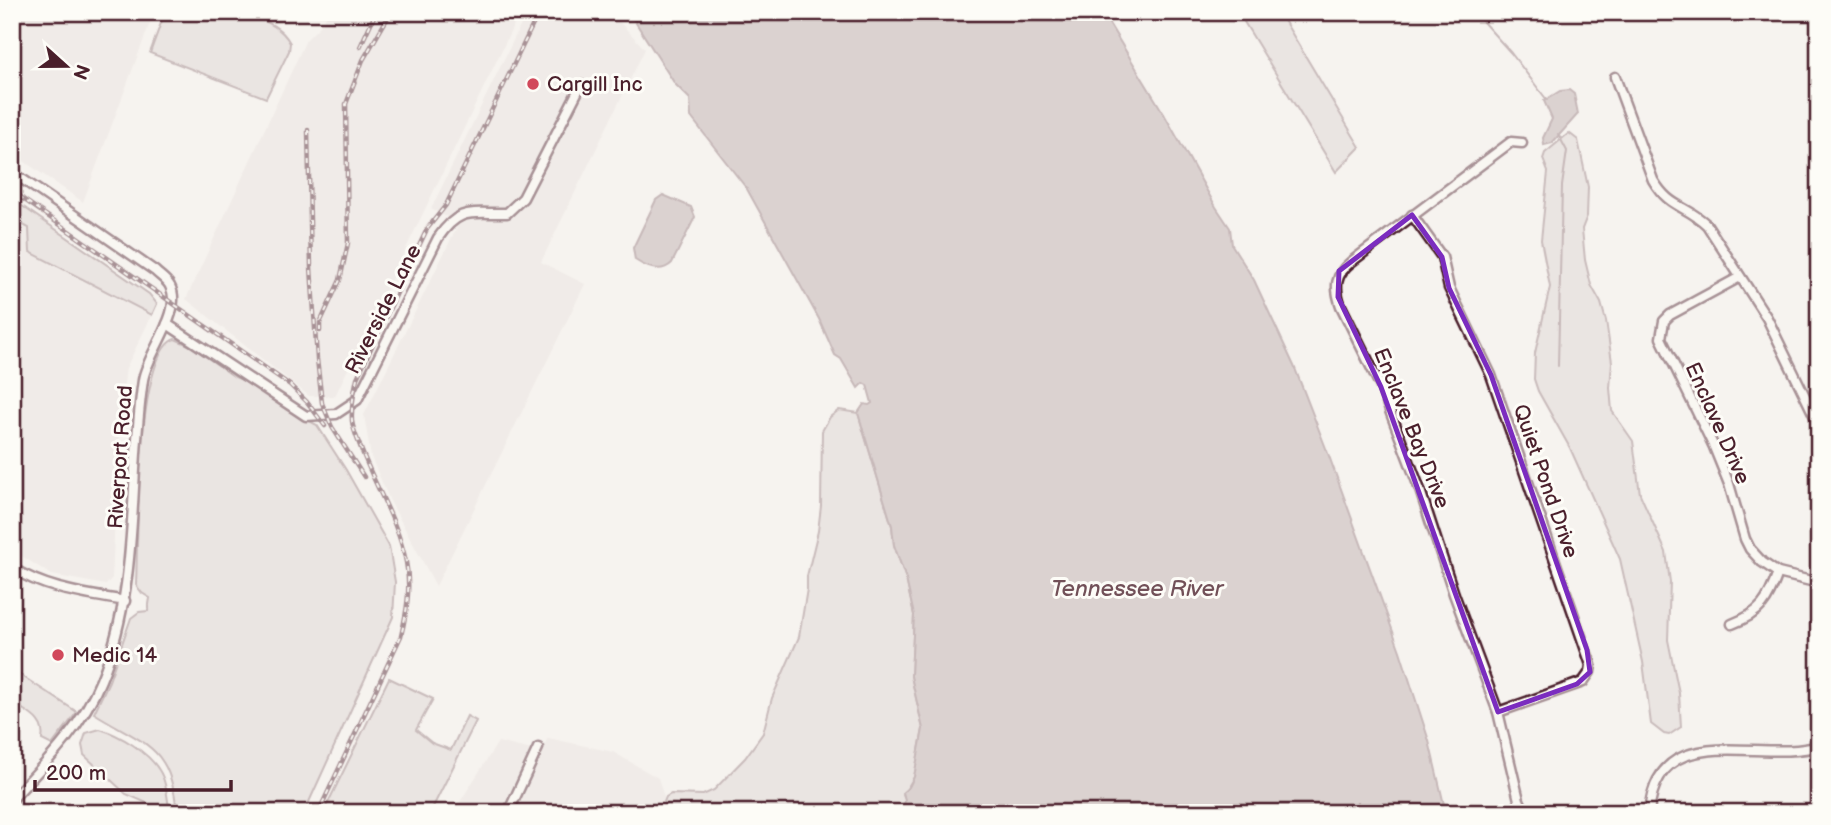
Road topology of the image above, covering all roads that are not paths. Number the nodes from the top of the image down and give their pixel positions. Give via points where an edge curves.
1 (1615, 78) dead end
2 (581, 85) dead end
3 (1522, 143) dead end
4 (12, 172) edge
5 (1412, 215) junction
6 (1740, 277) junction
7 (167, 324) junction
8 (1819, 425) edge
9 (12, 568) edge
10 (1778, 573) junction
11 (1819, 583) edge
12 (125, 601) junction
13 (1732, 624) dead end
14 (1498, 712) junction
15 (1819, 746) edge
16 (538, 748) dead end
17 (12, 799) edge
18 (508, 813) edge
19 (1525, 813) edge
20 (1649, 813) edge

1 - 6 street via 1660,192 1707,225
2 - 7 street, Riverside Lane via 523,198 507,213 462,214 448,223 357,400 336,414 306,416
3 - 5 street, Enclave Bay Drive via 1511,142
4 - 7 street, Riverport Road via 162,278 174,296
5 - 14 street, Enclave Bay Drive via 1339,271 1338,296 1381,387
5 - 14 street, Quiet Pond Drive via 1442,257 1453,296 1492,375 1591,665 1583,682
6 - 8 street via 1766,318
6 - 10 street, Enclave Drive via 1670,315 1661,338 1714,447 1745,539 1762,562
7 - 12 street, Riverport Road via 144,374 138,410
9 - 12 street via 58,589
10 - 11 street, Enclave Drive
10 - 13 street via 1763,605 1747,619
12 - 17 street, Riverport Road via 101,680 84,712 72,733
14 - 19 street, Enclave Bay Drive
15 - 20 street via 1700,750 1685,755 1673,761 1656,783
16 - 18 street

